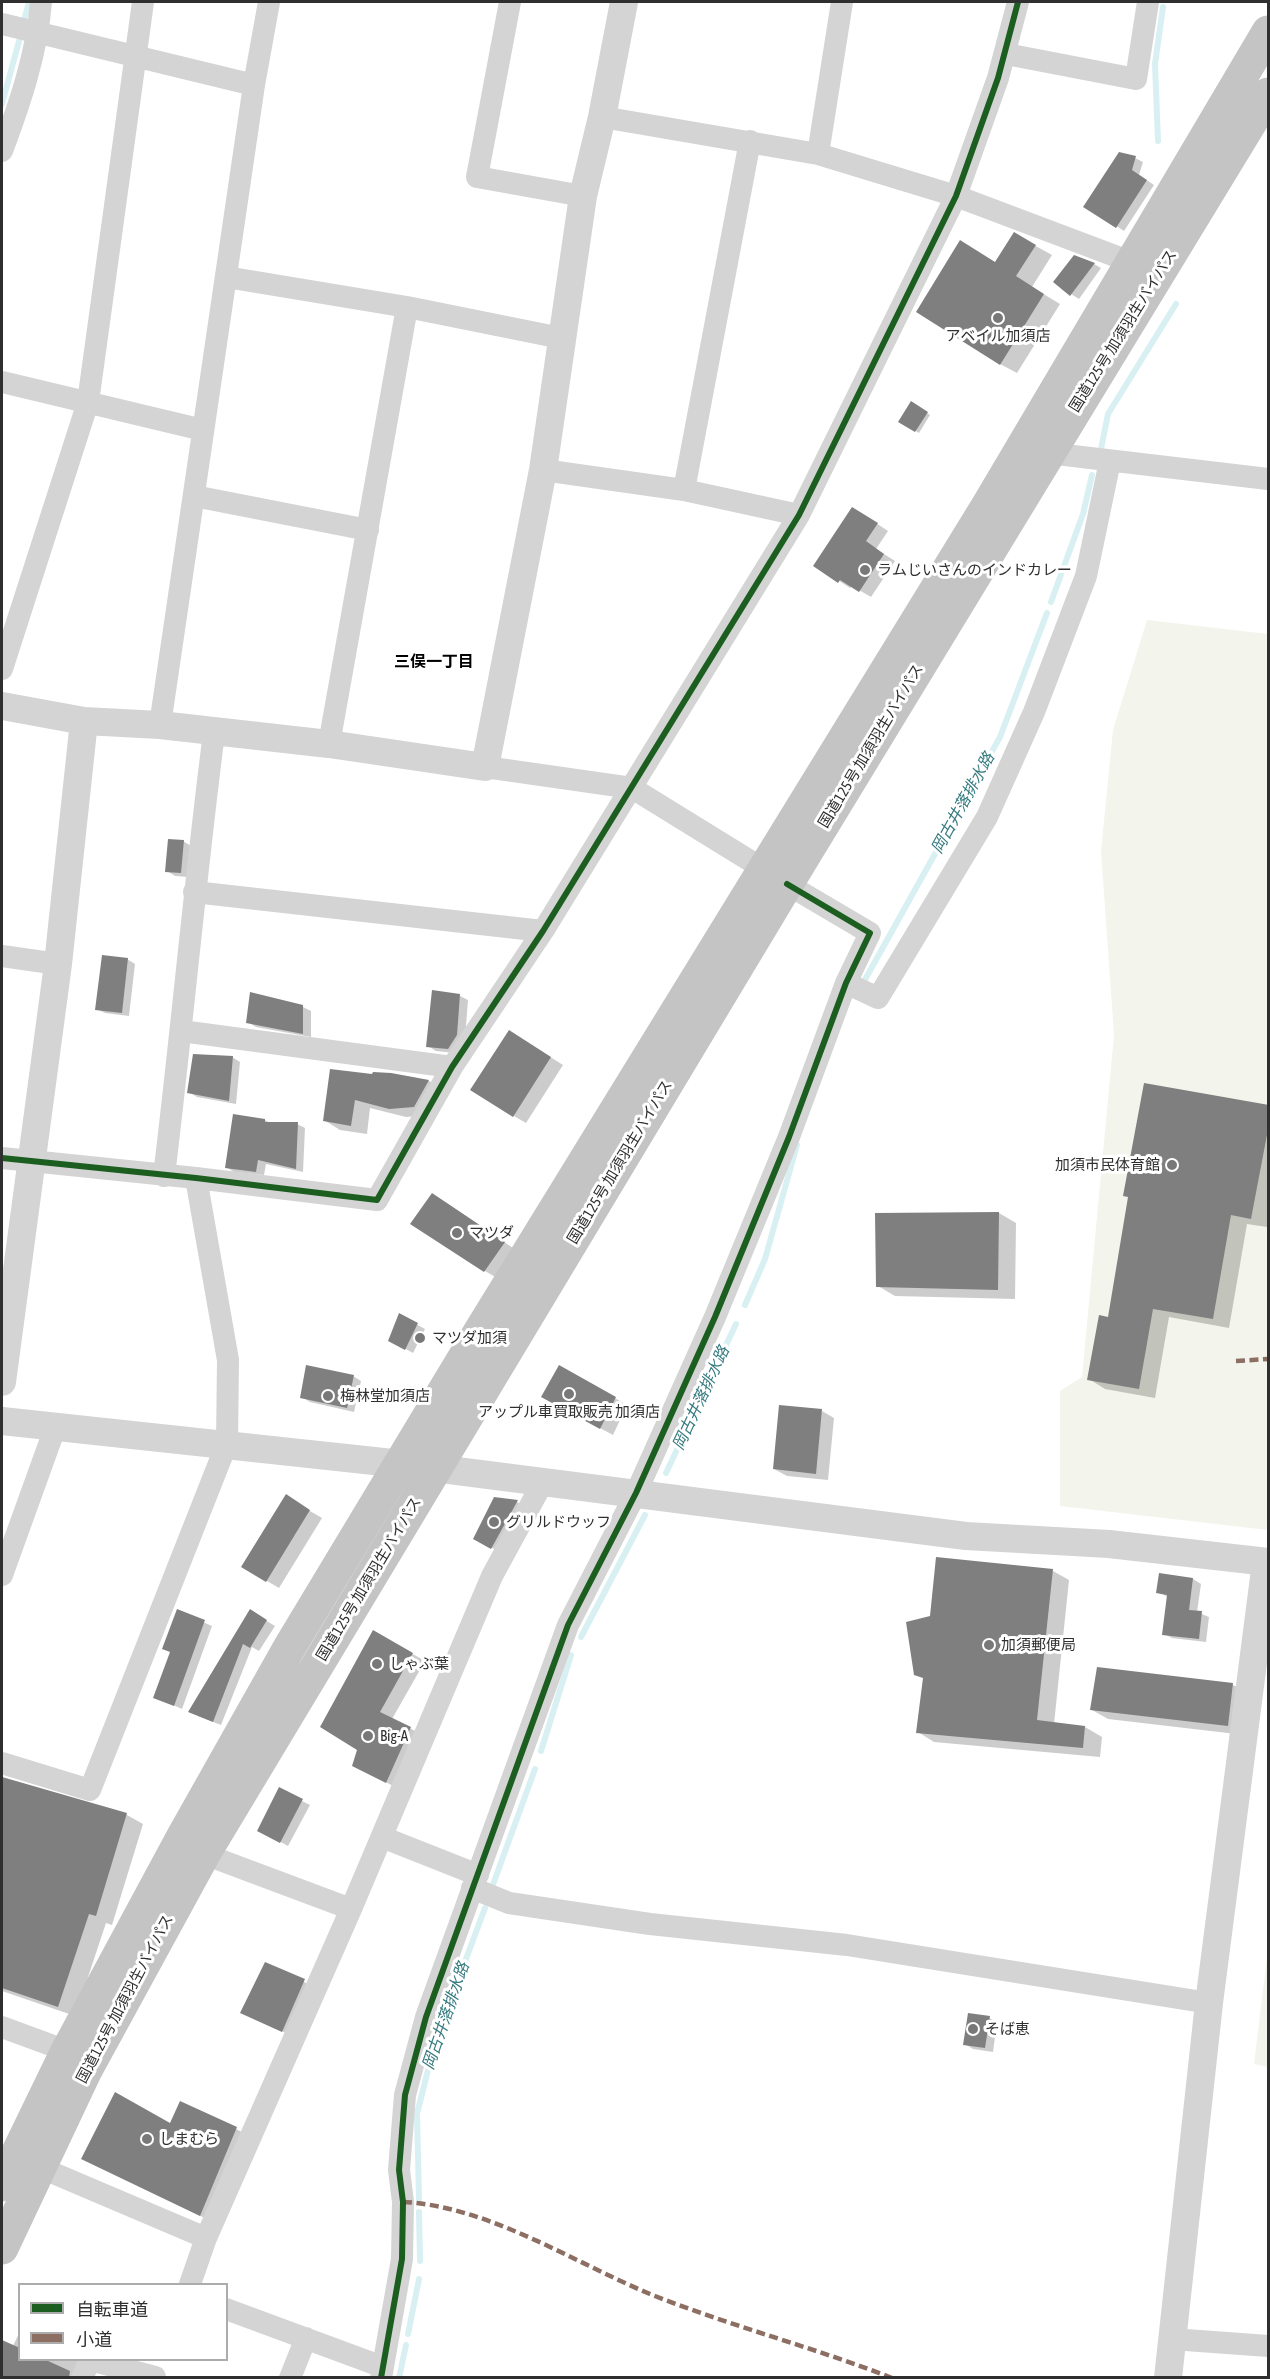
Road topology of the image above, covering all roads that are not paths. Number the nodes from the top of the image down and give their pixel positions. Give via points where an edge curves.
1 (41, 2) edge
2 (143, 2) edge
3 (269, 2) edge
4 (510, 2) edge
5 (624, 2) edge
6 (842, 2) edge
7 (1017, 2) edge
8 (1148, 2) edge
9 (2, 24) edge
10 (1269, 32) edge
11 (38, 33) junction
12 (1006, 54) junction
13 (136, 56) junction
14 (254, 85) junction
15 (1269, 94) edge
16 (602, 117) junction
17 (750, 141) junction
18 (2, 152) edge
19 (818, 154) junction
20 (583, 196) junction
21 (956, 196) junction
22 (1131, 262) junction
23 (226, 277) junction
24 (407, 307) junction
25 (561, 338) junction
26 (2, 382) edge
27 (87, 402) junction
28 (203, 430) junction
29 (1048, 453) junction
30 (1101, 460) junction
31 (543, 470) junction
32 (1269, 479) edge
33 (684, 490) junction
34 (194, 496) junction
35 (799, 515) junction
36 (368, 530) junction
37 (2, 669) edge
38 (2, 706) edge
39 (84, 721) junction
40 (160, 725) junction
41 (214, 733) junction
42 (329, 744) junction
43 (485, 767) junction
44 (632, 788) junction
45 (776, 877) junction
46 (194, 892) junction
47 (543, 931) junction
48 (2, 956) edge
49 (58, 964) junction
50 (857, 988) junction
51 (182, 1031) junction
52 (453, 1067) junction
53 (2, 1158) edge
54 (33, 1161) junction
55 (164, 1176) junction
56 (196, 1178) junction
57 (2, 1382) edge
58 (2, 1420) edge
59 (55, 1428) junction
60 (227, 1443) junction
61 (402, 1464) junction
62 (436, 1468) junction
63 (543, 1482) junction
64 (648, 1495) junction
65 (1267, 1562) edge
66 (2, 1575) edge
67 (2, 1763) edge
68 (382, 1837) junction
69 (204, 1854) junction
70 (483, 1888) junction
71 (351, 1909) junction
72 (1209, 2003) junction
73 (2, 2026) edge
74 (68, 2051) junction
75 (39, 2167) junction
76 (2, 2185) edge
77 (206, 2238) junction
78 (2, 2247) edge
79 (190, 2283) edge
80 (228, 2310) edge
81 (306, 2338) junction
82 (1172, 2339) junction
83 (1269, 2346) edge
84 (90, 2361) edge
85 (94, 2361) edge
86 (161, 2361) edge
87 (382, 2372) edge
88 (155, 2377) edge
89 (82, 2378) edge
90 (290, 2378) edge
91 (1168, 2378) edge

1 - 11 street
2 - 13 street
3 - 14 street
4 - 20 street via 477,177
5 - 16 street
6 - 19 street
7 - 12 street
8 - 12 street via 1136,79
9 - 11 street
10 - 22 highway, 国道125号 加須羽生バイパス
11 - 13 street
11 - 18 street
12 - 21 street
13 - 14 street
13 - 27 street
14 - 23 street
15 - 29 highway, 国道125号 加須羽生バイパス
16 - 17 street
16 - 20 street
17 - 19 street
17 - 33 street
19 - 21 street
20 - 25 street
21 - 22 street
21 - 35 street
22 - 45 highway, 国道125号 加須羽生バイパス via 987,505
23 - 24 street
23 - 28 street
24 - 25 street
24 - 36 street
25 - 31 street
26 - 27 street
27 - 28 street
27 - 37 street
28 - 34 street
29 - 30 street
29 - 45 highway, 国道125号 加須羽生バイパス
30 - 32 street
30 - 50 street via 1086,576 1034,712 987,816 878,998
31 - 33 street
31 - 43 street
33 - 35 street
34 - 36 street
34 - 40 street
35 - 44 street
36 - 42 street
38 - 39 street
39 - 40 street
39 - 49 street
40 - 41 street
41 - 42 street
41 - 46 street
42 - 43 street
43 - 44 street
44 - 45 street
44 - 47 street
45 - 50 street via 870,933
45 - 61 highway, 国道125号 加須羽生バイパス via 480,1331
45 - 62 highway, 国道125号 加須羽生バイパス
46 - 47 street
46 - 51 street
47 - 52 street
48 - 49 street
49 - 54 street
50 - 64 street via 789,1137
51 - 52 street
51 - 55 street
52 - 56 street via 377,1200
53 - 54 street
54 - 55 street
54 - 57 street
55 - 56 street
56 - 60 street via 228,1360
58 - 59 street
59 - 60 street
59 - 66 street
60 - 61 street
60 - 67 street via 90,1790
61 - 62 street
61 - 74 highway, 国道125号 加須羽生バイパス via 289,1648
62 - 63 street
62 - 69 highway, 国道125号 加須羽生バイパス
63 - 64 street
63 - 68 street via 492,1576
64 - 65 street via 966,1536 1109,1544
64 - 70 street via 568,1625
65 - 72 street
68 - 70 street
68 - 71 street
69 - 71 street
69 - 75 highway, 国道125号 加須羽生バイパス via 86,2070
70 - 72 street via 509,1903 650,1924 847,1945
70 - 87 street via 426,2017 405,2095 399,2170 402,2259
71 - 77 street
72 - 82 street
73 - 74 street
74 - 76 highway, 国道125号 加須羽生バイパス
75 - 77 street
75 - 78 highway, 国道125号 加須羽生バイパス
77 - 79 street
80 - 81 street
81 - 87 street
81 - 90 street
82 - 83 street
82 - 91 street
84 - 89 street
85 - 88 street
86 - 88 street

